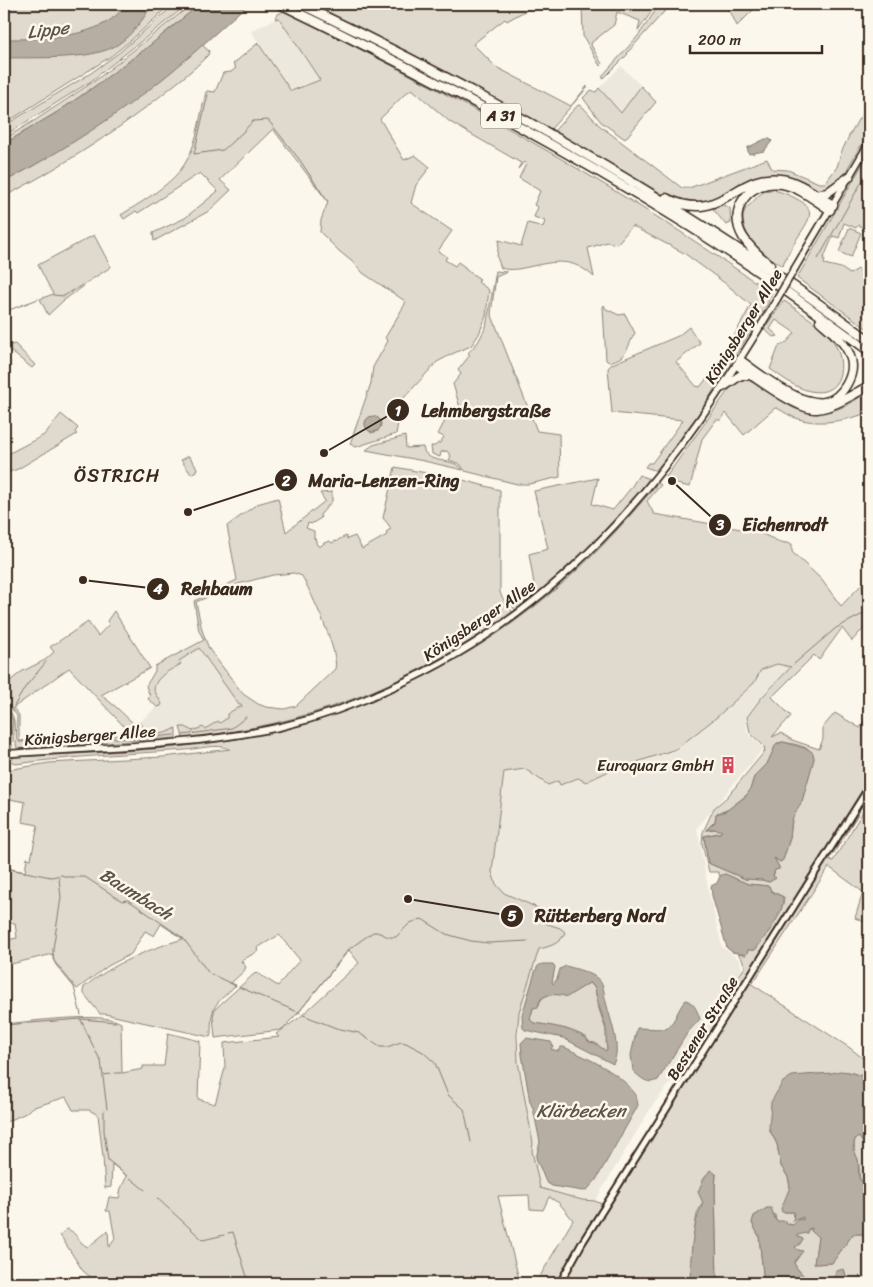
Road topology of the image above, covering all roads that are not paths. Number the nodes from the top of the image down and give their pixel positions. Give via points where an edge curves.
1 (280, 4) edge
2 (300, 4) edge
3 (869, 143) edge
4 (609, 168) junction
5 (849, 177) junction
6 (816, 195) junction
7 (831, 207) junction
8 (789, 294) junction
9 (807, 294) junction
10 (869, 340) edge
11 (869, 351) edge
12 (738, 362) junction
13 (752, 375) junction
14 (869, 386) edge
15 (722, 387) junction
16 (4, 754) edge
17 (869, 787) edge
18 (560, 1283) edge

1 - 8 highway, A 31 via 520,127 690,227
2 - 4 highway, A 31 via 526,120
3 - 5 main road, Königsberger Allee
4 - 6 highway via 686,206 710,205 756,181 770,178 783,179
4 - 9 highway, A 31
5 - 6 highway via 827,193
5 - 7 main road, Königsberger Allee
6 - 7 highway
7 - 9 highway via 784,184 770,183 757,186 748,194 738,213 743,237 754,252
7 - 12 main road, Königsberger Allee, bridge
8 - 11 highway, A 31
8 - 12 highway via 847,349 852,358 848,383 834,398 825,402 807,401
9 - 10 highway, A 31
12 - 13 highway
12 - 15 main road, Königsberger Allee
13 - 14 highway via 792,400 816,409
13 - 15 highway via 741,375
15 - 16 main road, Königsberger Allee via 673,457 621,521 571,571 520,614 421,675 340,709 224,738
17 - 18 street, Bestener Straße via 592,1226

